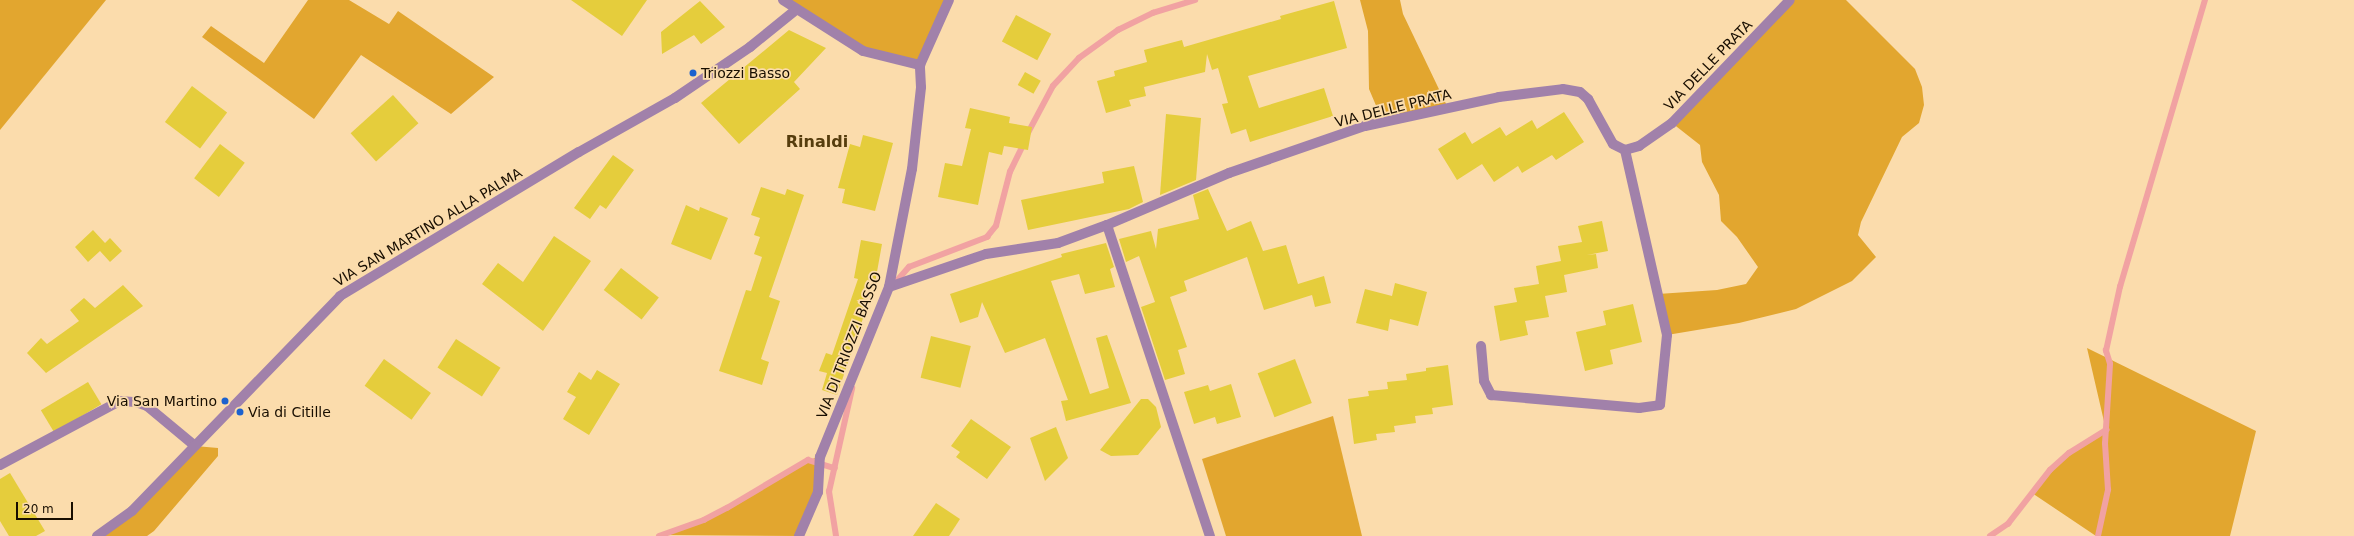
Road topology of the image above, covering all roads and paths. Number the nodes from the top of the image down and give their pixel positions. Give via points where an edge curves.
1 (783, 0) edge
2 (948, 0) edge
3 (1790, 0) edge
4 (797, 9) junction
5 (920, 65) junction
6 (1625, 150) junction
7 (1107, 225) junction
8 (889, 286) junction
9 (1481, 346) dead end
10 (195, 446) junction
11 (0, 465) edge
12 (97, 536) edge
13 (799, 536) edge
14 (1210, 536) edge

1 - 4 street
2 - 5 street
3 - 6 street, VIA DELLE PRATA via 1672,123 1639,146
4 - 5 street via 863,51
4 - 10 street, VIA SAN MARTINO ALLA PALMA via 750,47 675,98 579,152 340,296
5 - 8 street, VIA DI TRIOZZI BASSO via 921,87 912,169
6 - 7 street, VIA DELLE PRATA via 1613,144 1588,99 1580,92 1562,89 1499,98 1365,126 1229,172
6 - 9 street via 1667,335 1660,405 1639,408 1491,395 1484,381
7 - 8 street, VIA DELLE PRATA via 1058,243 986,254
7 - 14 street
8 - 13 street, VIA DI TRIOZZI BASSO via 820,457 818,492
10 - 11 street via 147,406 136,402 120,402
10 - 12 street, VIA SAN MARTINO ALLA PALMA via 132,511

